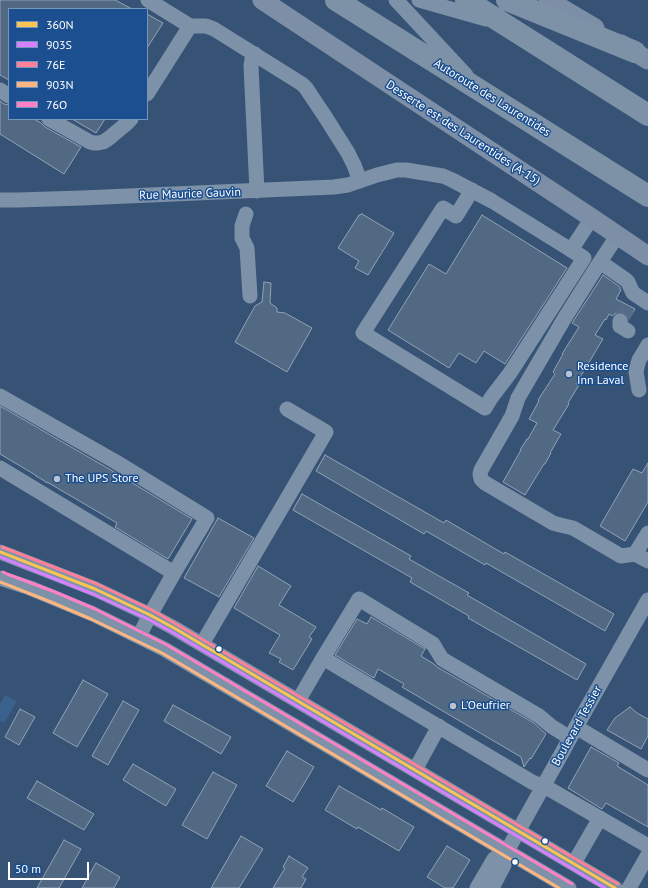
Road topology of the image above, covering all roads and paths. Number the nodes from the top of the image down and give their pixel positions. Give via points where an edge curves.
1 (148, 0) edge
2 (258, 0) edge
3 (336, 0) edge
4 (396, 0) edge
5 (419, 0) edge
6 (466, 0) edge
7 (507, 0) edge
8 (548, 0) edge
9 (269, 5) edge
10 (504, 24) junction
11 (190, 26) junction
12 (255, 54) junction
13 (644, 56) edge
14 (148, 92) edge
15 (483, 93) junction
16 (648, 115) edge
17 (51, 120) edge
18 (130, 120) edge
19 (360, 181) junction
20 (472, 190) junction
21 (251, 191) junction
22 (648, 196) edge
23 (0, 200) edge
24 (592, 218) junction
25 (617, 236) junction
26 (571, 250) junction
27 (648, 256) edge
28 (600, 262) junction
29 (250, 296) dead end
30 (638, 302) edge
31 (648, 345) edge
32 (638, 390) dead end
33 (0, 396) edge
34 (287, 409) dead end
35 (0, 468) edge
36 (648, 533) edge
37 (0, 552) edge
38 (642, 558) edge
39 (174, 573) junction
40 (2, 578) edge
41 (648, 600) edge
42 (155, 618) junction
43 (139, 636) junction
44 (202, 644) junction
45 (323, 658) junction
46 (298, 701) junction
47 (439, 726) junction
48 (573, 732) junction
49 (415, 770) junction
50 (648, 770) edge
51 (543, 786) junction
52 (600, 818) junction
53 (519, 830) junction
54 (648, 846) edge
55 (507, 851) junction
56 (648, 855) edge
57 (574, 863) junction
58 (477, 888) edge
59 (492, 888) edge
60 (570, 888) edge
61 (615, 888) edge
62 (629, 888) edge

1 - 11 street
2 - 9 main road, Desserte est des Laurentides (A-15)
3 - 15 highway, Autoroute des Laurentides
4 - 15 street
5 - 10 street
6 - 10 highway
7 - 13 highway
8 - 13 main road
9 - 24 main road, Desserte est des Laurentides (A-15)
10 - 16 highway
11 - 12 street via 210,27
11 - 14 street
12 - 19 street via 306,88 348,153
12 - 21 street via 251,66
15 - 22 highway, Autoroute des Laurentides
17 - 18 street via 94,143 108,139
19 - 20 street, Rue Maurice Gauvin via 402,170 443,176
19 - 21 street, Rue Maurice Gauvin via 334,187
20 - 26 street, Rue Maurice Gauvin
20 - 26 street, Rue Maurice Gauvin via 456,216 442,208 364,333 485,408 584,258
21 - 23 street, Rue Maurice Gauvin
21 - 29 street via 246,214 251,226 247,248
24 - 25 main road, Desserte est des Laurentides (A-15)
24 - 26 street
25 - 27 main road, Desserte est des Laurentides (A-15)
25 - 28 street
28 - 30 street via 628,282
28 - 38 street via 518,398 512,416 480,474 485,482 553,523 573,528 621,556
31 - 32 street via 637,367
33 - 39 street via 116,462 207,518
34 - 44 street via 326,432
35 - 39 street
36 - 38 street
37 - 42 street via 88,586
39 - 42 street
40 - 43 street via 86,611
41 - 48 street, Boulevard Tessier
42 - 43 street
42 - 44 street
43 - 55 street
44 - 46 street
45 - 46 street
45 - 47 street
45 - 48 street via 359,599 433,644 442,659 539,716 551,726
46 - 49 street
47 - 49 street
47 - 51 street via 532,782
48 - 50 street
48 - 51 street, Boulevard Tessier
49 - 53 street
51 - 52 street
51 - 53 street, Boulevard Tessier
52 - 54 street
52 - 57 street
53 - 55 street, Boulevard Tessier
53 - 57 street
55 - 58 street, Boulevard Tessier via 494,859
55 - 59 street, Boulevard Tessier via 504,865
55 - 60 street
56 - 62 street
57 - 61 street

